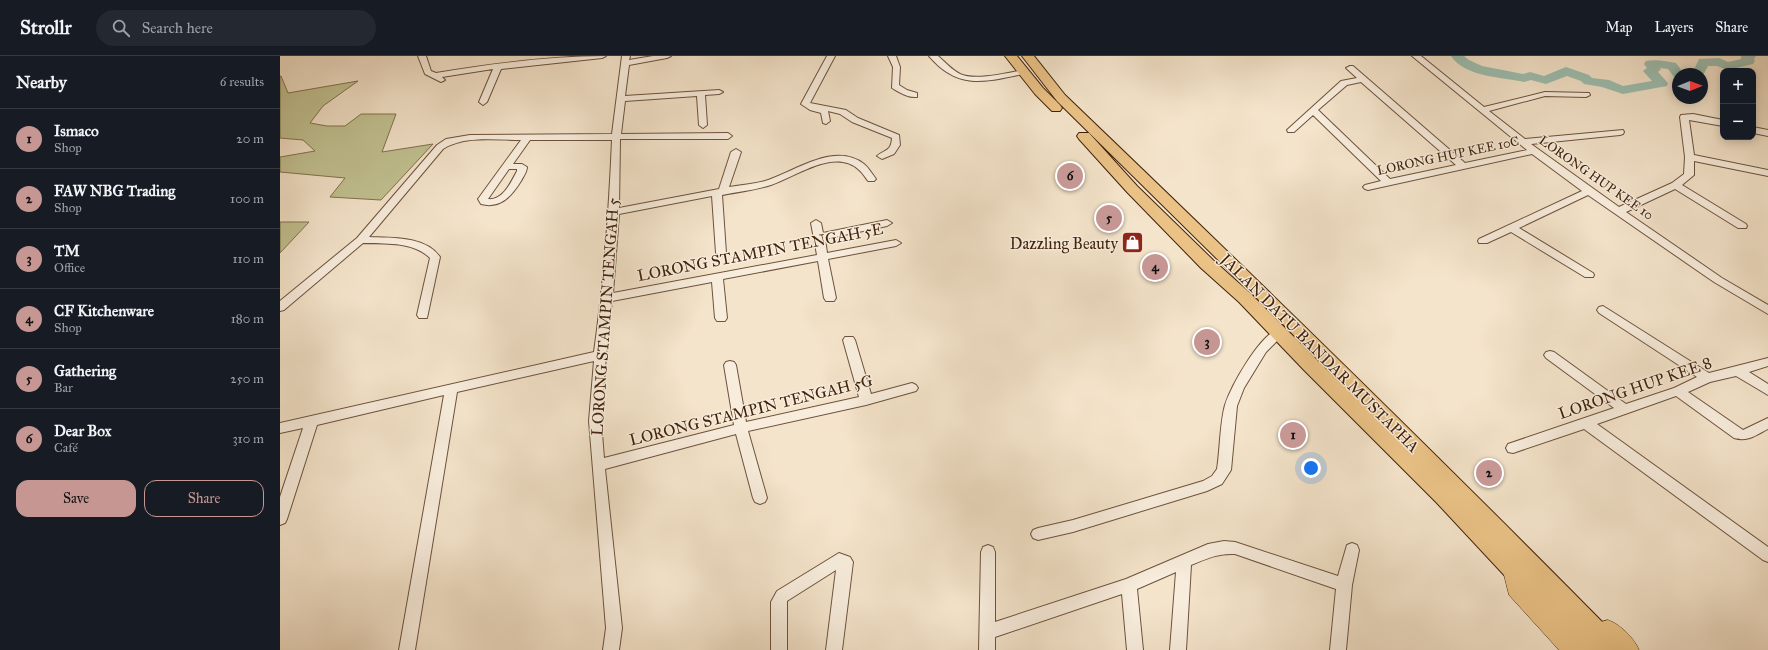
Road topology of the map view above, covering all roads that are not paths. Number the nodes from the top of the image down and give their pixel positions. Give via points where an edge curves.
1 (422, 56) edge
2 (602, 56) edge
3 (667, 56) edge
4 (830, 56) edge
5 (892, 56) edge
6 (933, 56) edge
7 (1011, 56) edge
8 (1416, 56) edge
9 (538, 59) edge
10 (625, 60) edge
11 (1026, 64) edge
12 (498, 66) junction
13 (1350, 68) dead end
14 (1362, 78) junction
15 (720, 92) dead end
16 (701, 94) junction
17 (914, 95) dead end
18 (1586, 95) dead end
19 (620, 99) junction
20 (483, 102) dead end
21 (813, 108) junction
22 (1313, 110) junction
23 (1482, 110) junction
24 (826, 121) dead end
25 (1720, 123) edge
26 (703, 125) dead end
27 (1291, 130) dead end
28 (1756, 131) edge
29 (1620, 132) dead end
30 (1768, 133) edge
31 (728, 136) dead end
32 (616, 138) junction
33 (526, 139) junction
34 (1523, 142) junction
35 (1534, 151) junction
36 (736, 152) dead end
37 (882, 156) dead end
38 (1690, 157) junction
39 (506, 166) dead end
40 (1463, 166) junction
41 (1768, 173) edge
42 (871, 179) dead end
43 (1388, 183) junction
44 (1675, 185) junction
45 (1368, 187) dead end
46 (720, 191) junction
47 (1589, 191) junction
48 (1165, 201) junction
49 (1620, 211) junction
50 (614, 212) junction
51 (1165, 222) junction
52 (816, 223) dead end
53 (887, 223) dead end
54 (1742, 226) dead end
55 (1512, 228) junction
56 (819, 237) junction
57 (361, 240) junction
58 (1483, 241) dead end
59 (896, 243) dead end
60 (721, 253) dead end
61 (823, 257) junction
62 (1589, 276) dead end
63 (717, 277) junction
64 (607, 298) junction
65 (830, 298) dead end
66 (280, 307) edge
67 (1603, 310) dead end
68 (1768, 310) edge
69 (423, 315) dead end
70 (721, 318) dead end
71 (1279, 333) junction
72 (849, 340) dead end
73 (600, 355) junction
74 (1550, 355) dead end
75 (1768, 362) edge
76 (730, 365) dead end
77 (1738, 371) junction
78 (1707, 378) junction
79 (912, 388) dead end
80 (451, 390) junction
81 (1768, 390) edge
82 (1678, 391) junction
83 (866, 400) junction
84 (1624, 409) junction
85 (312, 420) junction
86 (1586, 423) junction
87 (1768, 423) edge
88 (280, 428) edge
89 (741, 428) junction
90 (1513, 448) dead end
91 (598, 465) junction
92 (760, 498) dead end
93 (280, 519) edge
94 (1038, 534) dead end
95 (1352, 550) dead end
96 (988, 552) dead end
97 (1768, 555) edge
98 (1184, 562) junction
99 (1517, 563) junction
100 (1344, 585) junction
101 (1129, 586) junction
102 (987, 632) junction
103 (406, 650) edge
104 (611, 650) edge
105 (779, 650) edge
106 (834, 650) edge
107 (987, 650) edge
108 (1135, 650) edge
109 (1178, 650) edge
110 (1338, 650) edge
111 (1572, 650) edge
112 (1590, 650) edge
113 (1613, 650) edge
114 (1629, 650) edge

1 - 12 street via 428,72 445,81 474,69
2 - 9 street
3 - 10 street
4 - 21 street via 805,104
5 - 17 street via 898,71 895,86
6 - 11 street via 961,77 988,78
7 - 11 highway, JALAN DATU BANDAR MUSTAPHA
8 - 23 street, LORONG HUP KEE 10
9 - 12 street
10 - 19 street, LORONG STAMPIN TENGAH 5
11 - 48 highway, JALAN DATU BANDAR MUSTAPHA
11 - 51 highway, JALAN DATU BANDAR MUSTAPHA via 1039,91
12 - 20 street
13 - 14 street
14 - 22 street via 1344,83
14 - 40 street
15 - 16 street
16 - 19 street
16 - 26 street
18 - 23 street via 1545,94
19 - 32 street, LORONG STAMPIN TENGAH 5
21 - 24 street via 825,112
21 - 37 street via 843,112 855,120 896,137 896,145 891,152
22 - 27 street
22 - 43 street
23 - 34 street, LORONG HUP KEE 10
25 - 38 street via 1684,117
28 - 30 street
29 - 34 street
31 - 32 street
32 - 33 street
32 - 50 street, LORONG STAMPIN TENGAH 5
33 - 39 street
33 - 57 street via 470,138 449,141 440,147
34 - 35 street, LORONG HUP KEE 10
35 - 40 street, LORONG HUP KEE 10C
35 - 47 street, LORONG HUP KEE 10
36 - 46 street
38 - 41 street
38 - 44 street via 1689,175
40 - 43 street, LORONG HUP KEE 10C
42 - 46 street via 854,162 840,159 813,163 768,184
43 - 45 street, LORONG HUP KEE 10C
44 - 49 street
44 - 54 street
46 - 50 street
46 - 60 street
47 - 49 street, LORONG HUP KEE 10
47 - 55 street
48 - 51 main road via 1156,207
48 - 99 highway, JALAN DATU BANDAR MUSTAPHA via 1286,317
49 - 68 street, LORONG HUP KEE 10 via 1718,280
50 - 64 street, LORONG STAMPIN TENGAH 5
51 - 71 highway, JALAN DATU BANDAR MUSTAPHA
52 - 56 street
53 - 56 street
55 - 58 street
55 - 62 street
56 - 61 street
57 - 66 street
57 - 69 street via 416,245 430,250 435,257
59 - 61 street, LORONG STAMPIN TENGAH 5E
61 - 63 street, LORONG STAMPIN TENGAH 5E
61 - 65 street
63 - 64 street, LORONG STAMPIN TENGAH 5E
63 - 70 street
64 - 73 street, LORONG STAMPIN TENGAH 5
67 - 78 street
71 - 94 street via 1262,349 1238,387 1231,406 1224,470 1218,480 1073,526
71 - 99 highway, JALAN DATU BANDAR MUSTAPHA via 1443,496
72 - 83 street
73 - 80 street
73 - 91 street, LORONG STAMPIN TENGAH 5 via 595,421
74 - 84 street
75 - 77 street, LORONG HUP KEE 8
76 - 89 street
77 - 78 street, LORONG HUP KEE 8
77 - 81 street
78 - 82 street, LORONG HUP KEE 8
79 - 83 street, LORONG STAMPIN TENGAH 5G
80 - 85 street
80 - 103 street
82 - 84 street, LORONG HUP KEE 8
82 - 87 street via 1738,434 1744,435
83 - 89 street, LORONG STAMPIN TENGAH 5G
84 - 86 street, LORONG HUP KEE 8
85 - 88 street
85 - 93 street
86 - 90 street, LORONG HUP KEE 8
86 - 97 street
89 - 91 street, LORONG STAMPIN TENGAH 5G
89 - 92 street
91 - 104 street, LORONG STAMPIN TENGAH 5 via 614,628
95 - 100 street
96 - 102 street
98 - 100 street via 1212,549 1235,548
98 - 101 street
98 - 109 street
99 - 111 main road via 1516,589
99 - 112 highway, JALAN DATU BANDAR MUSTAPHA
99 - 113 highway, JALAN DATU BANDAR MUSTAPHA
99 - 114 main road via 1553,573
100 - 110 street
101 - 102 street
101 - 108 street
102 - 107 street
105 - 106 street via 779,602 782,596 839,560 843,560 845,562

